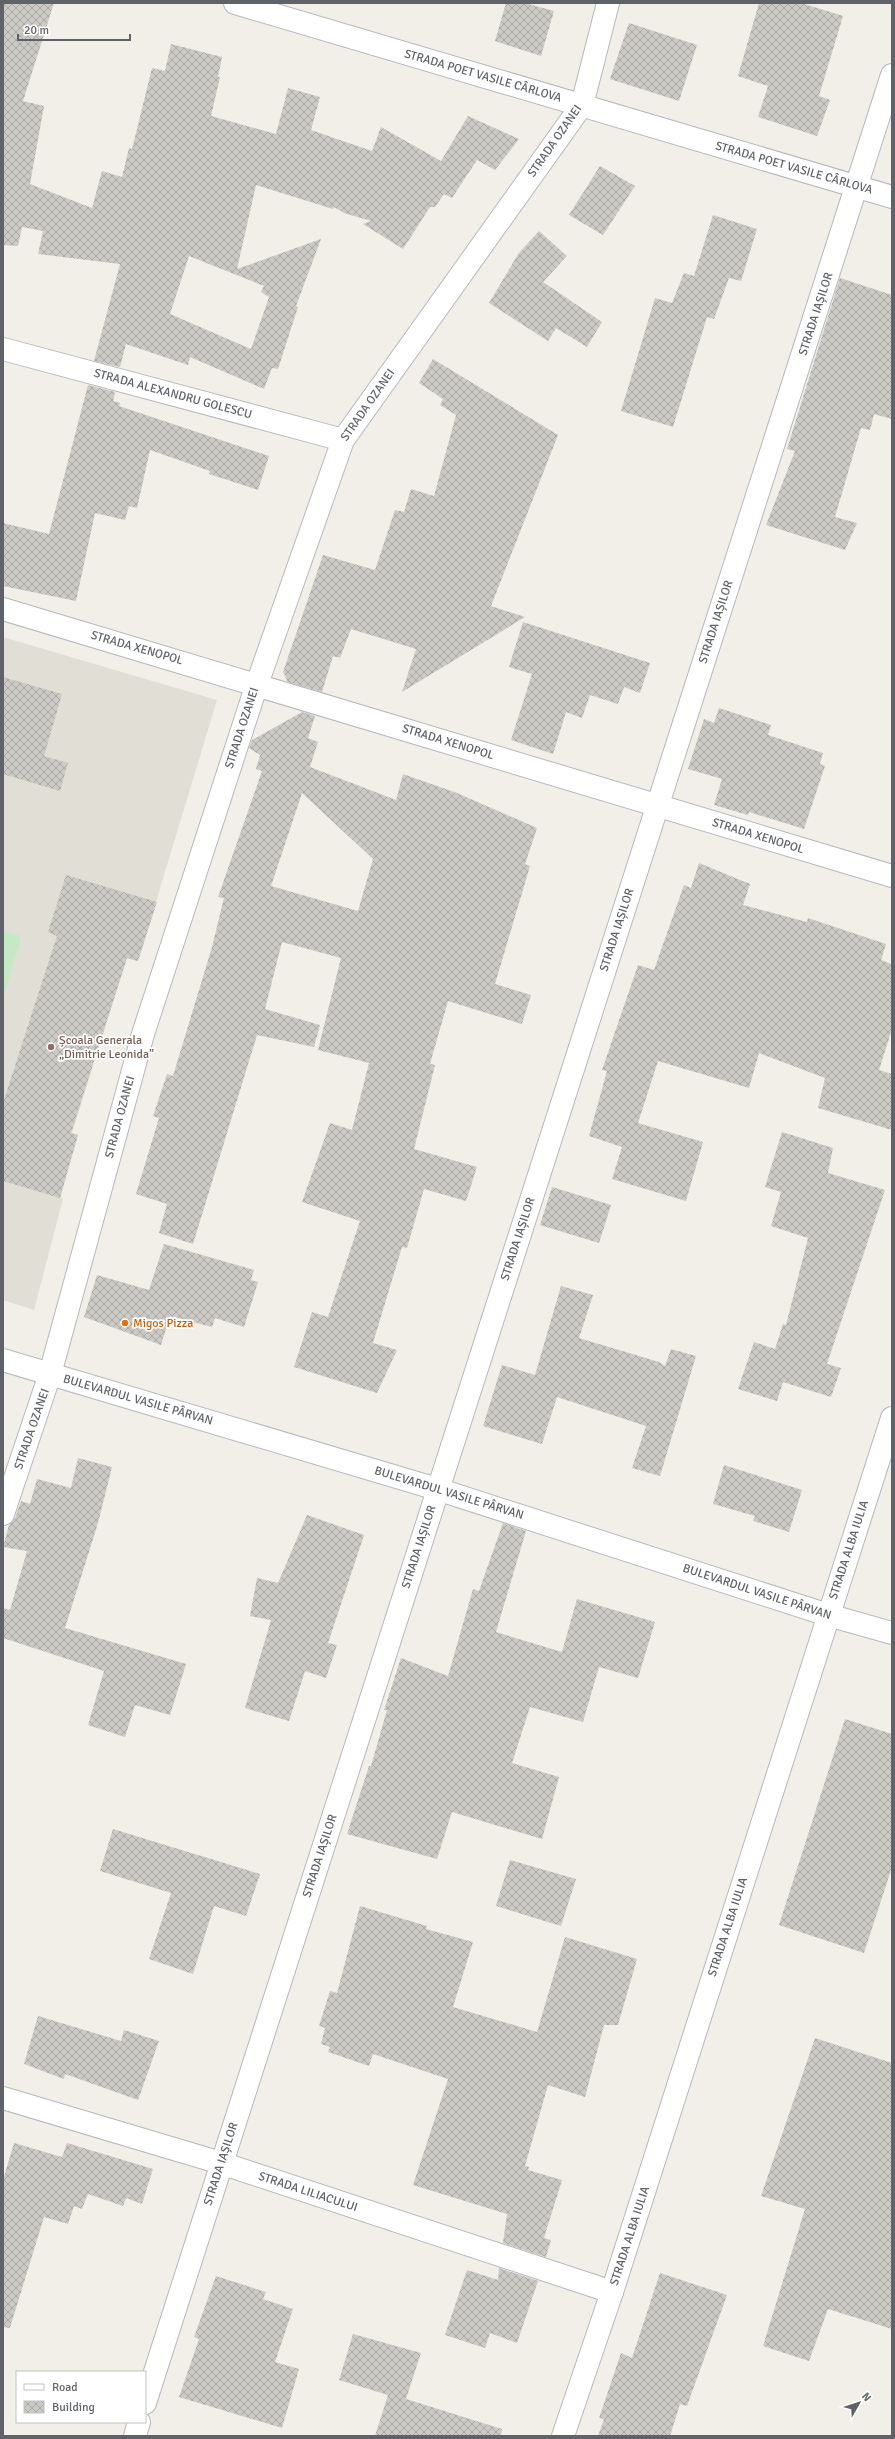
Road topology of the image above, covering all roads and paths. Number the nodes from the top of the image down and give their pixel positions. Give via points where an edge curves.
1 (235, 3) edge
2 (608, 3) edge
3 (892, 75) edge
4 (582, 105) junction
5 (856, 186) junction
6 (892, 197) edge
7 (3, 349) edge
8 (343, 440) junction
9 (3, 609) edge
10 (257, 684) junction
11 (657, 806) junction
12 (892, 876) edge
13 (3, 1360) edge
14 (50, 1374) junction
15 (892, 1418) edge
16 (437, 1489) junction
17 (3, 1514) edge
18 (828, 1615) junction
19 (892, 1633) edge
20 (3, 2098) edge
21 (222, 2163) junction
22 (612, 2292) junction
23 (146, 2400) edge
24 (139, 2423) edge
25 (135, 2436) edge
26 (563, 2436) edge

1 - 4 street, STRADA POET VASILE CÂRLOVA
2 - 4 street, STRADA OZANEI
3 - 5 street, STRADA IAȘILOR
4 - 5 street, STRADA POET VASILE CÂRLOVA
4 - 8 street, STRADA OZANEI
5 - 6 street, STRADA POET VASILE CÂRLOVA
5 - 11 street, STRADA IAȘILOR
7 - 8 street, STRADA ALEXANDRU GOLESCU
8 - 10 street, STRADA OZANEI
9 - 10 street, STRADA XENOPOL
10 - 11 street, STRADA XENOPOL
10 - 14 street, STRADA OZANEI via 143,1034
11 - 12 street, STRADA XENOPOL
11 - 16 street, STRADA IAȘILOR
13 - 14 street, BULEVARDUL VASILE PÂRVAN
14 - 16 street, BULEVARDUL VASILE PÂRVAN
14 - 17 street, STRADA OZANEI
15 - 18 street, STRADA ALBA IULIA
16 - 18 street, BULEVARDUL VASILE PÂRVAN
16 - 21 street, STRADA IAȘILOR
18 - 19 street, BULEVARDUL VASILE PÂRVAN
18 - 22 street, STRADA ALBA IULIA
20 - 21 street, STRADA LILIACULUI
21 - 22 street, STRADA LILIACULUI
21 - 23 street, STRADA IAȘILOR
22 - 26 street, STRADA ALBA IULIA
24 - 25 street

